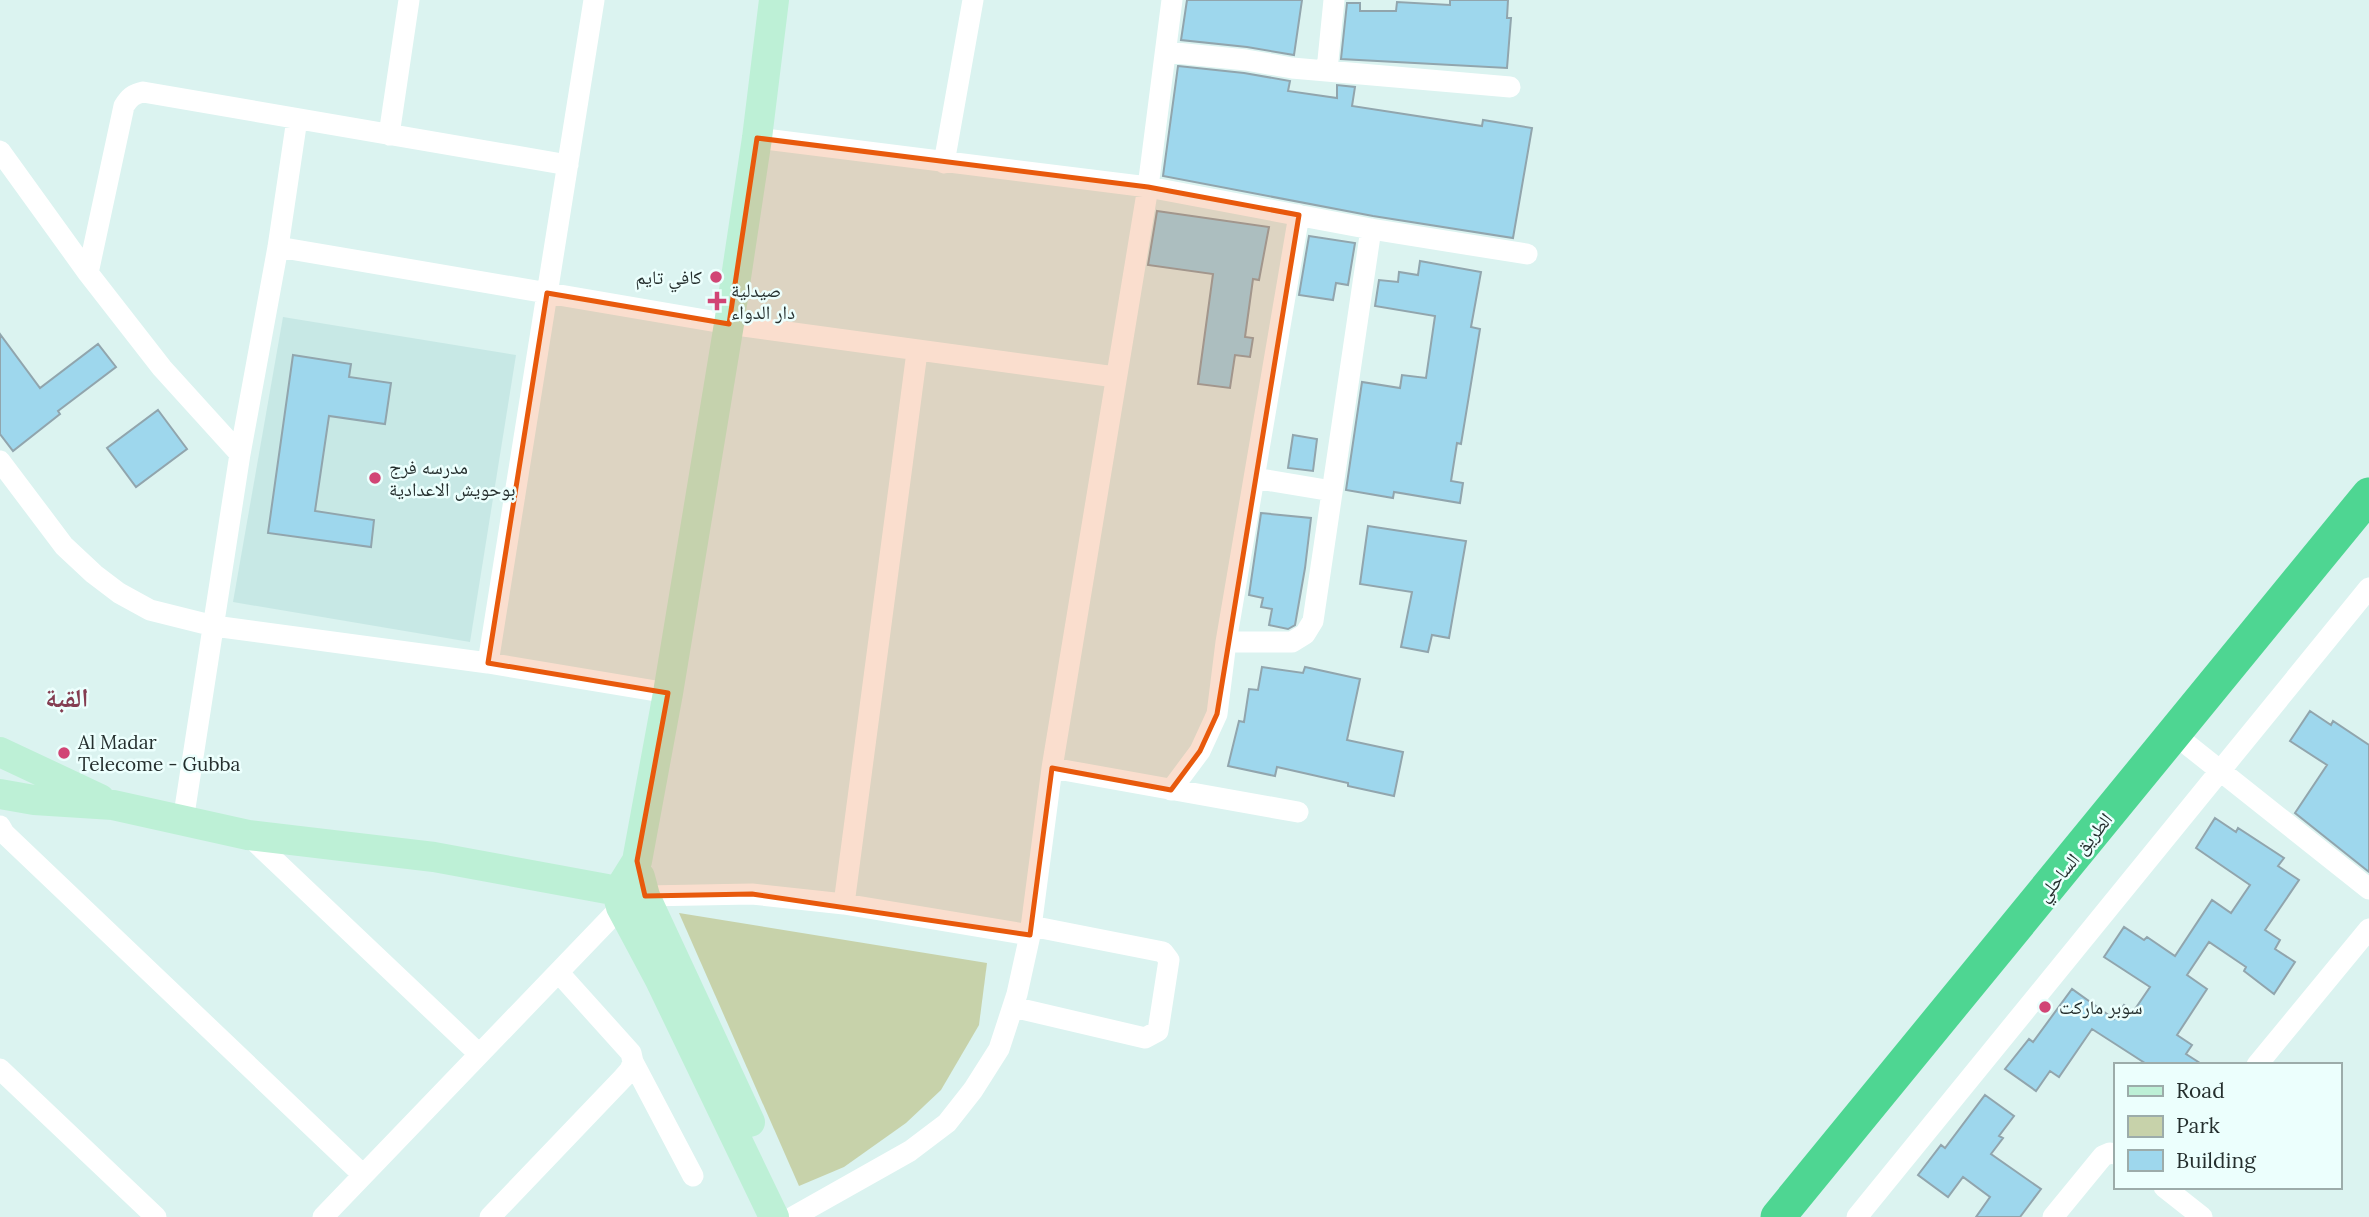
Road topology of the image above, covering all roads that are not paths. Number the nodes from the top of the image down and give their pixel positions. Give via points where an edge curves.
1 (409, 0) edge
2 (594, 0) edge
3 (774, 0) edge
4 (972, 0) edge
5 (1172, 0) edge
6 (1334, 0) edge
7 (1166, 52) junction
8 (1327, 70) junction
9 (1510, 87) dead end
10 (297, 119) junction
11 (389, 135) junction
12 (757, 138) junction
13 (0, 151) edge
14 (944, 163) junction
15 (568, 165) junction
16 (1148, 187) junction
17 (1299, 215) junction
18 (1371, 229) junction
19 (278, 247) junction
20 (1527, 254) dead end
21 (88, 273) junction
22 (547, 293) junction
23 (729, 324) junction
24 (917, 352) junction
25 (1115, 377) junction
26 (240, 454) junction
27 (0, 461) edge
28 (1254, 478) junction
29 (1332, 491) junction
30 (2369, 495) edge
31 (2369, 588) edge
32 (214, 626) junction
33 (1226, 642) junction
34 (488, 663) junction
35 (667, 693) junction
36 (2174, 734) junction
37 (4, 755) edge
38 (1052, 768) junction
39 (2220, 771) junction
40 (1171, 790) junction
41 (0, 794) edge
42 (113, 805) junction
43 (1298, 812) dead end
44 (183, 821) junction
45 (0, 826) edge
46 (248, 835) junction
47 (2369, 889) edge
48 (628, 899) junction
49 (844, 904) junction
50 (2369, 929) edge
51 (1031, 930) junction
52 (559, 973) junction
53 (1013, 1007) junction
54 (478, 1054) junction
55 (632, 1062) junction
56 (2259, 1063) edge
57 (0, 1069) edge
58 (2114, 1154) edge
59 (362, 1174) junction
60 (693, 1176) dead end
61 (2167, 1189) edge
62 (156, 1217) edge
63 (323, 1217) edge
64 (490, 1217) edge
65 (774, 1217) edge
66 (794, 1217) edge
67 (1778, 1217) edge
68 (1857, 1217) edge
69 (2053, 1217) edge
70 (2202, 1217) edge

1 - 11 street
2 - 15 street
3 - 12 main road
4 - 14 street
5 - 7 street
6 - 8 street
7 - 8 street
7 - 16 street
8 - 9 street
10 - 11 street
10 - 19 street
10 - 21 street via 143,92 129,98
11 - 15 street
12 - 14 street
12 - 23 main road
13 - 21 street
14 - 16 street
15 - 22 street
16 - 17 street
16 - 25 street
17 - 18 street
17 - 28 street
18 - 20 street
18 - 29 street
19 - 22 street
19 - 26 street
21 - 26 street via 162,368
22 - 23 street
22 - 34 street
23 - 24 street
23 - 35 main road
24 - 25 street
24 - 49 street
25 - 38 street
26 - 32 street
27 - 32 street via 64,546 94,574 150,610
28 - 29 street
28 - 33 street
29 - 33 street via 1313,621 1305,634 1292,642
30 - 36 highway, الطريق الساحلي
31 - 39 street
32 - 34 street
32 - 44 street
33 - 40 street via 1217,714 1200,751
34 - 35 street
35 - 48 main road
36 - 39 street
36 - 67 highway, الطريق الساحلي
37 - 41 street
37 - 42 main road
38 - 40 street
38 - 51 street
39 - 47 street
39 - 68 street
40 - 43 street
41 - 42 main road
42 - 44 main road
44 - 46 main road
45 - 59 street
46 - 48 main road via 434,858
46 - 54 street
48 - 49 street via 752,894
48 - 52 street
48 - 65 main road via 660,980
48 - 66 main road
49 - 51 street
50 - 56 street
51 - 53 street
51 - 53 street via 1163,952 1169,960 1158,1031 1145,1038
52 - 54 street
52 - 55 street via 631,1053
53 - 66 street via 999,1049 947,1123 910,1151
54 - 59 street
55 - 60 street
55 - 64 street via 631,1070
57 - 62 street
58 - 69 street via 2103,1156
59 - 63 street
61 - 70 street

